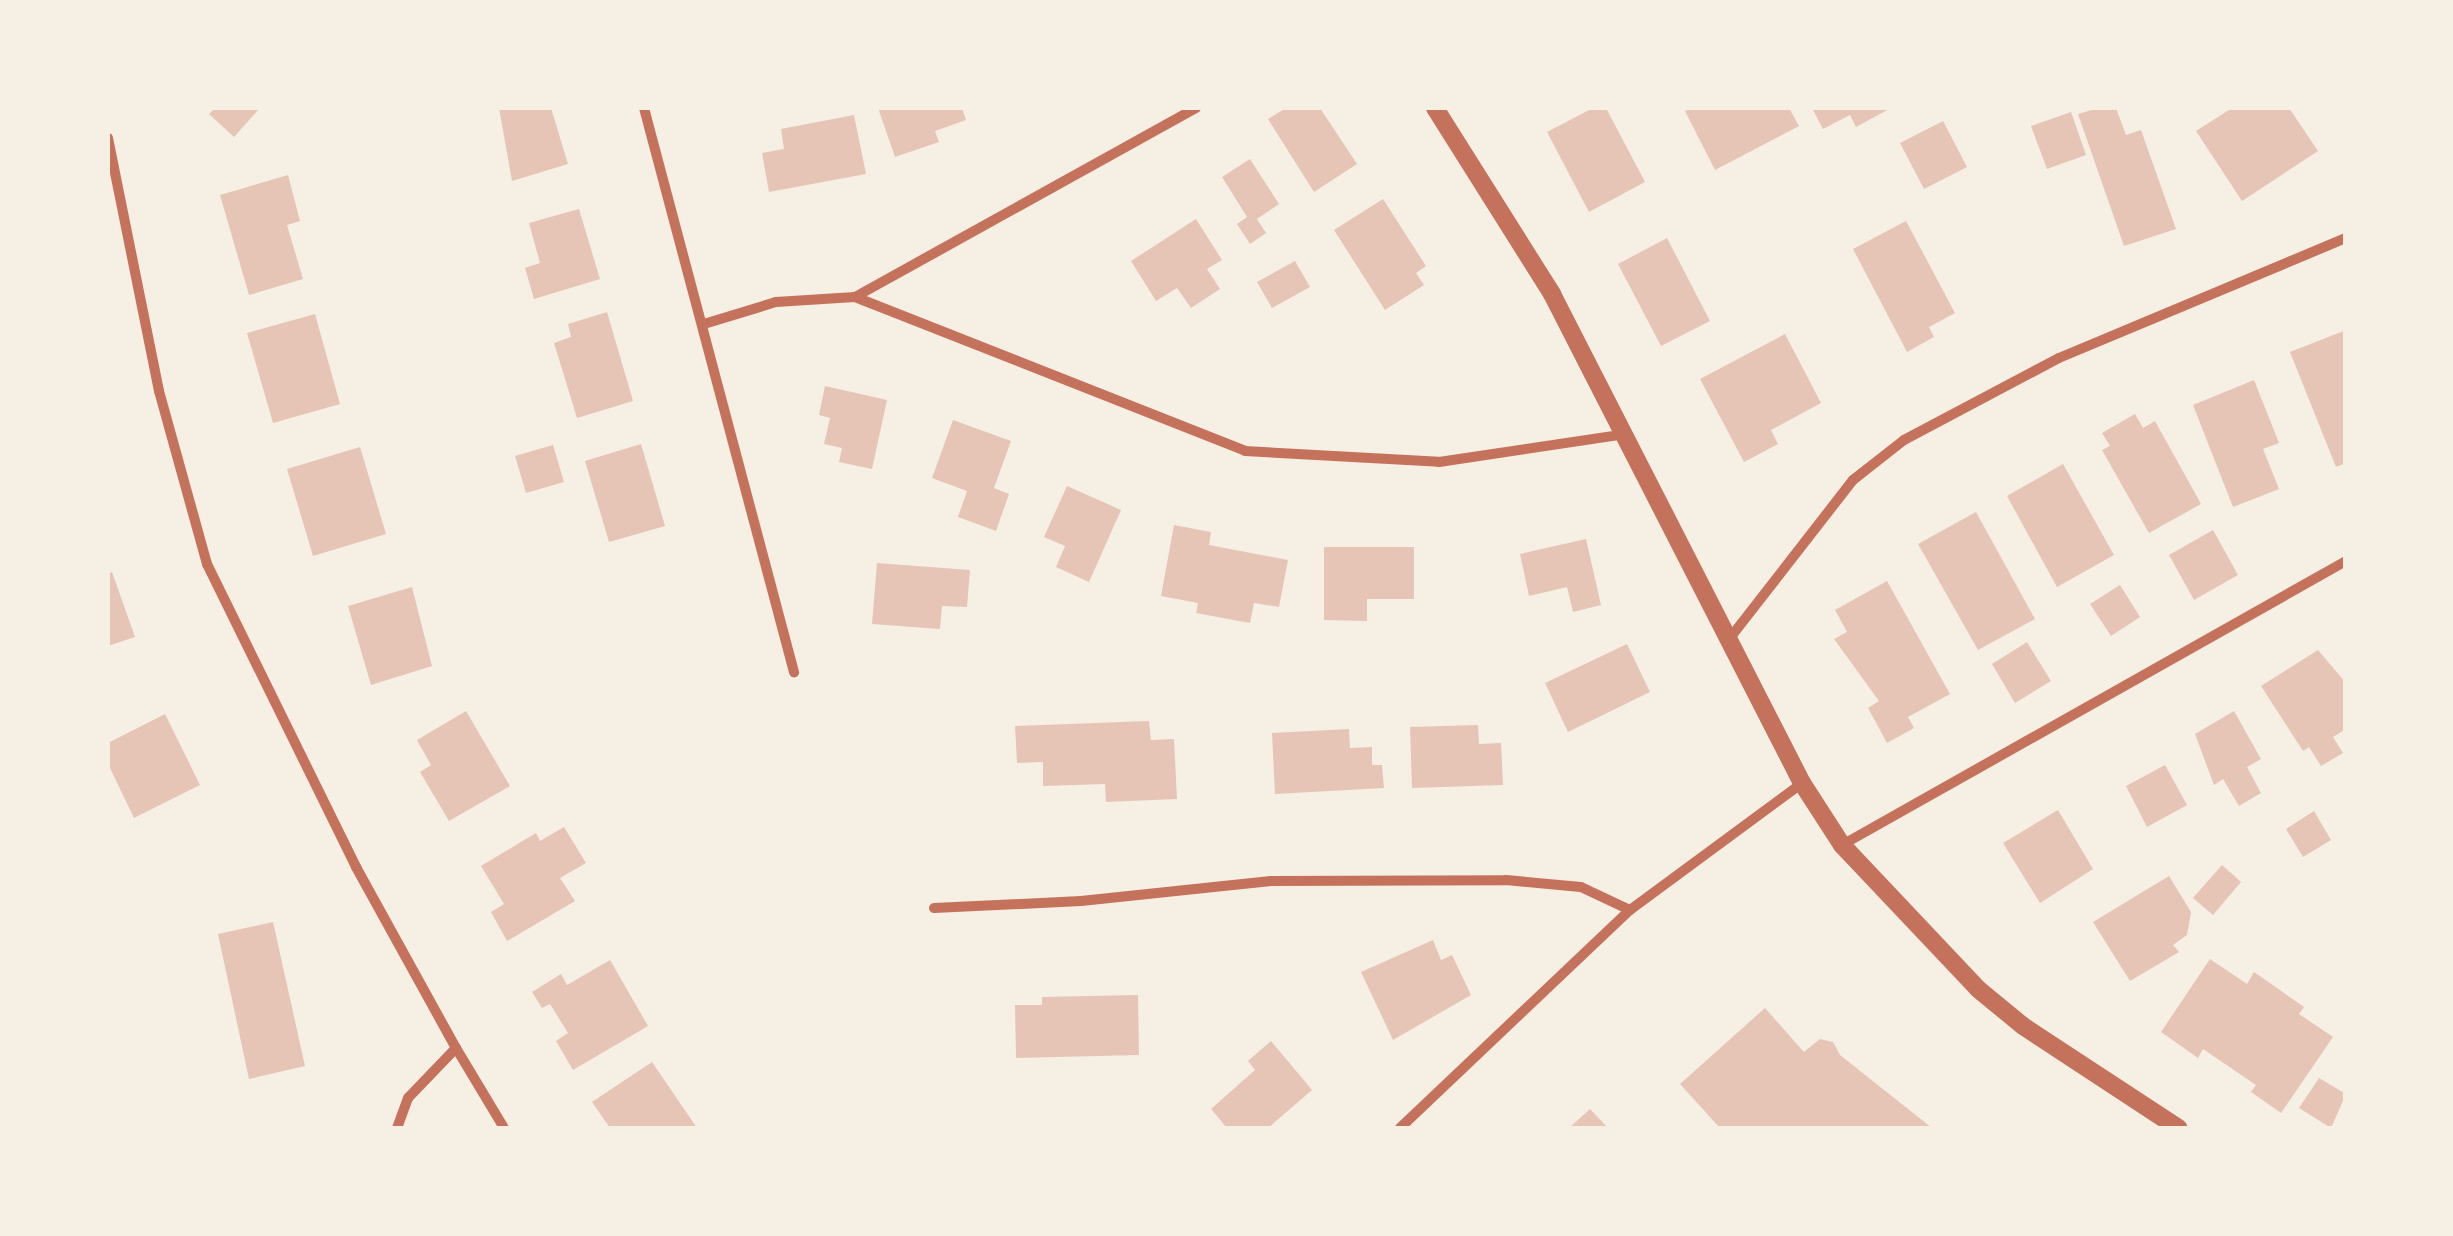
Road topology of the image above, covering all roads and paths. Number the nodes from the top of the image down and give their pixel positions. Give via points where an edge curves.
1 (644, 108) edge
2 (1196, 108) edge
3 (1434, 108) edge
4 (108, 138) edge
5 (2346, 238) edge
6 (856, 297) junction
7 (704, 324) junction
8 (1628, 434) junction
9 (2346, 560) edge
10 (1730, 638) junction
11 (794, 672) dead end
12 (1802, 783) junction
13 (1842, 845) junction
14 (934, 908) dead end
15 (1630, 910) junction
16 (456, 1048) junction
17 (397, 1128) edge
18 (504, 1128) edge
19 (1400, 1128) edge
20 (2178, 1128) edge

1 - 7 street
2 - 6 street
3 - 8 street via 1552,294
4 - 16 street via 159,390 206,564 356,867
5 - 10 street via 2059,358 1904,440 1844,491
6 - 7 street via 776,302
6 - 8 street via 1246,451 1440,462
7 - 11 street
8 - 10 street
9 - 13 street
10 - 12 street
12 - 13 street
12 - 15 street
13 - 20 street via 1937,952 2008,1014
14 - 15 street via 1081,901 1271,880 1506,880 1580,887
15 - 19 street
16 - 17 street via 408,1098
16 - 18 street

